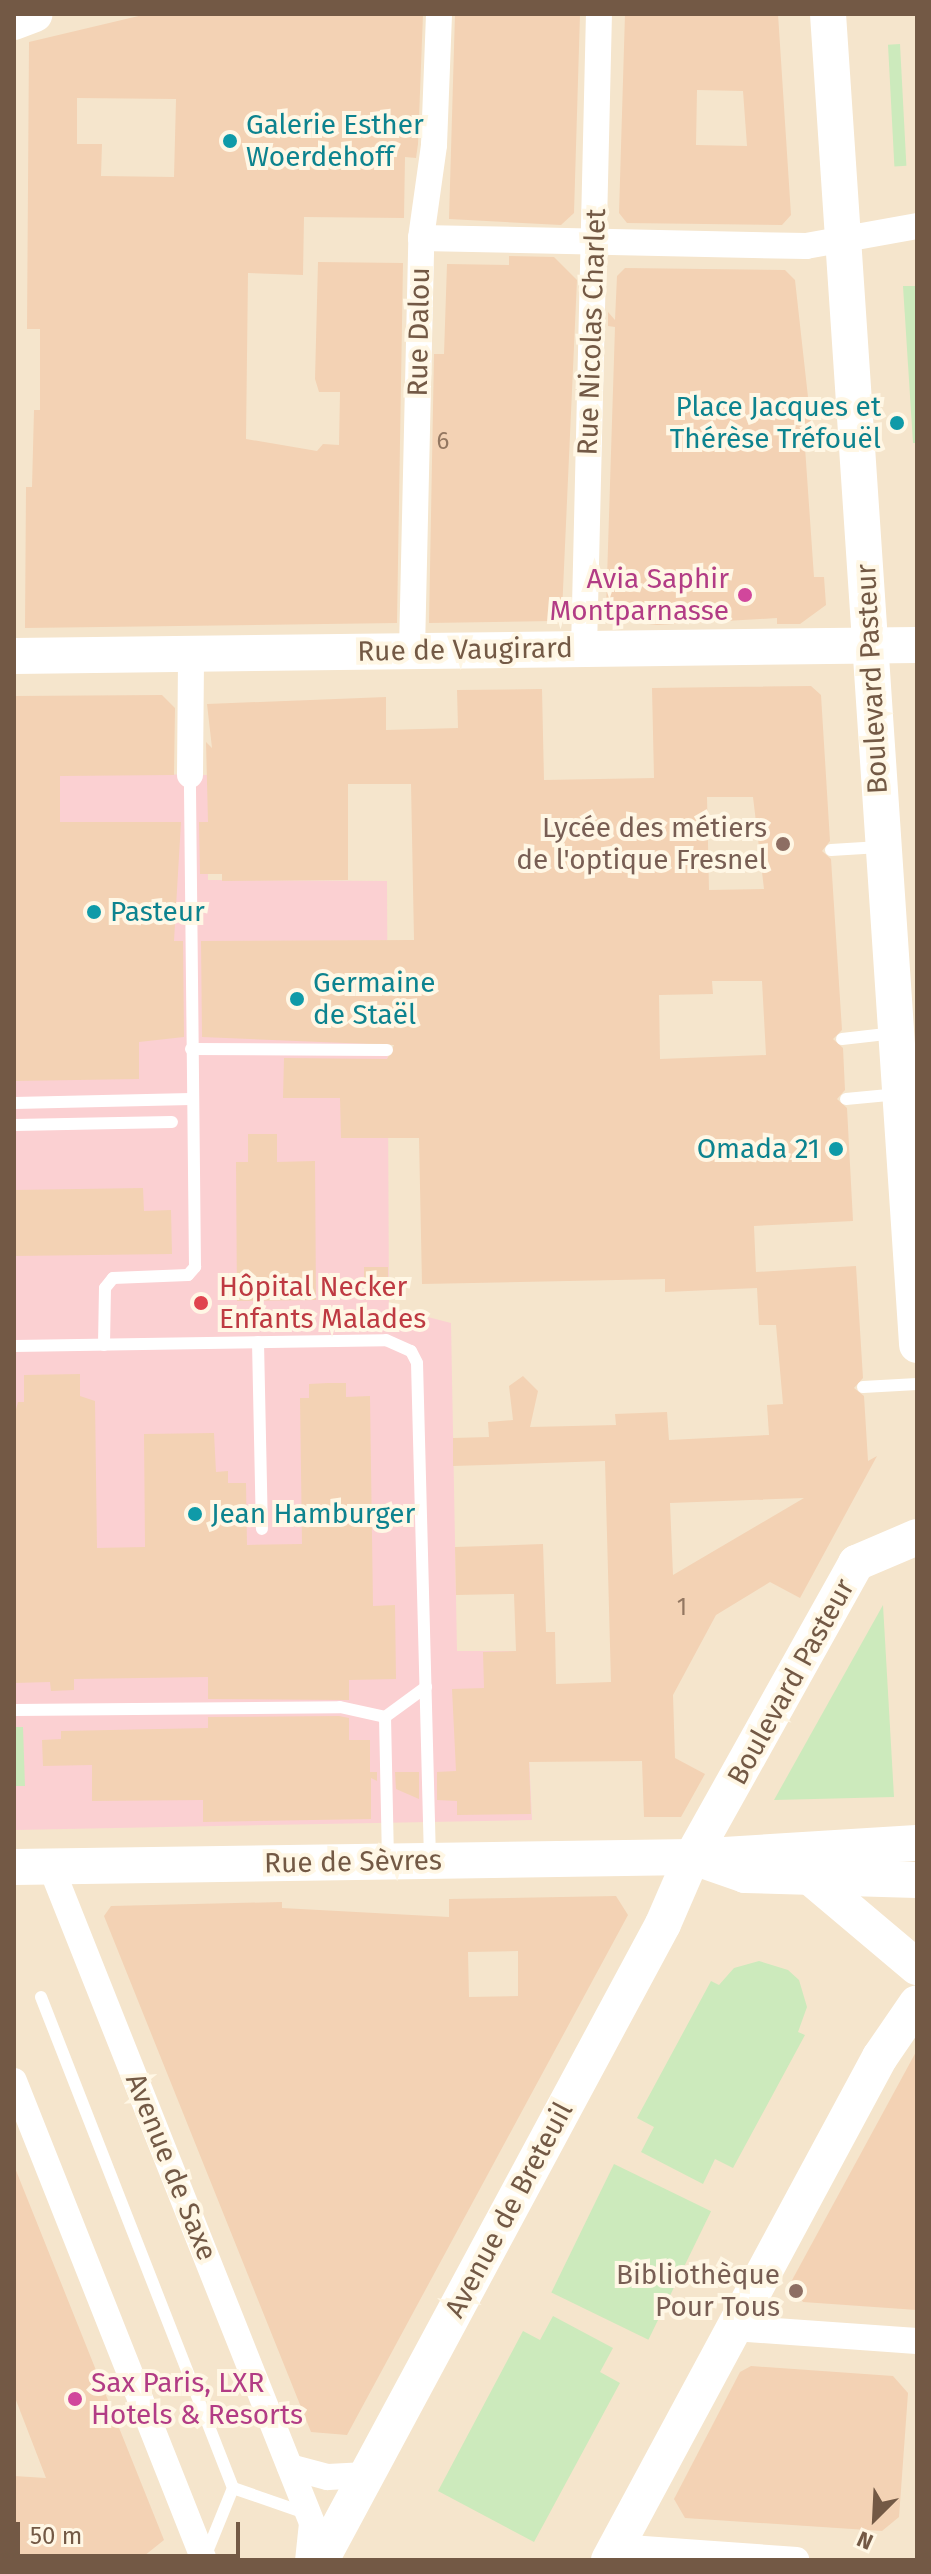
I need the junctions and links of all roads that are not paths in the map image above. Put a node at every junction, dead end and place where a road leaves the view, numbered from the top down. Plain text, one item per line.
1 (35, 14) edge
2 (439, 14) edge
3 (599, 14) edge
4 (828, 14) edge
5 (14, 22) edge
6 (917, 226) edge
7 (421, 238) junction
8 (845, 242) junction
9 (595, 243) junction
10 (917, 645) edge
11 (869, 646) junction
12 (584, 649) junction
13 (412, 650) junction
14 (191, 655) junction
15 (14, 656) edge
16 (190, 775) joint
17 (882, 847) junction
18 (831, 850) dead end
19 (895, 1033) junction
20 (842, 1039) dead end
21 (191, 1049) junction
22 (387, 1050) dead end
23 (899, 1094) junction
24 (191, 1099) junction
25 (846, 1099) dead end
26 (14, 1103) edge
27 (172, 1122) dead end
28 (14, 1125) edge
29 (258, 1342) junction
30 (104, 1345) junction
31 (917, 1345) edge
32 (14, 1346) edge
33 (917, 1384) edge
34 (863, 1387) dead end
35 (262, 1529) dead end
36 (917, 1537) edge
37 (426, 1687) junction
38 (14, 1710) edge
39 (385, 1717) junction
40 (917, 1843) edge
41 (692, 1857) junction
42 (388, 1861) junction
43 (430, 1861) junction
44 (14, 1867) edge
45 (51, 1867) junction
46 (810, 1877) junction
47 (917, 1880) edge
48 (917, 1967) edge
49 (41, 1997) dead end
50 (917, 2003) edge
51 (14, 2081) edge
52 (734, 2328) junction
53 (917, 2341) edge
54 (290, 2467) junction
55 (366, 2475) junction
56 (233, 2488) junction
57 (308, 2515) junction
58 (613, 2554) edge
59 (204, 2560) edge
60 (308, 2560) edge
61 (321, 2560) edge
62 (797, 2560) edge

1 - 5 main road
2 - 7 street, Rue Dalou
3 - 9 street, Rue Nicolas Charlet
4 - 8 main road, Boulevard Pasteur
6 - 8 street
7 - 9 street
7 - 13 street, Rue Dalou
8 - 9 street
8 - 11 main road, Boulevard Pasteur
9 - 12 street, Rue Nicolas Charlet
10 - 11 main road, Rue de Vaugirard
11 - 12 main road, Rue de Vaugirard
11 - 17 main road, Boulevard Pasteur
12 - 13 main road, Rue de Vaugirard
13 - 14 main road, Rue de Vaugirard
14 - 15 main road, Rue de Vaugirard
14 - 16 street
16 - 21 lane
17 - 18 lane
17 - 19 main road, Boulevard Pasteur
19 - 20 lane
19 - 23 main road, Boulevard Pasteur
21 - 22 lane
21 - 24 lane
23 - 25 lane
23 - 31 main road, Boulevard Pasteur
24 - 26 lane
24 - 30 lane
27 - 28 lane
29 - 30 lane
29 - 35 lane
29 - 37 lane
30 - 32 lane
33 - 34 lane
36 - 41 main road, Boulevard Pasteur
37 - 39 lane
37 - 43 lane
38 - 39 lane
39 - 42 lane
40 - 41 main road, Rue de Sèvres
41 - 43 main road, Rue de Sèvres
41 - 46 main road, Rue de Sèvres
41 - 55 main road, Avenue de Breteuil
42 - 43 main road, Rue de Sèvres
42 - 45 main road, Rue de Sèvres
44 - 45 main road, Rue de Sèvres
45 - 54 street, Avenue de Saxe
46 - 47 main road, Rue de Sèvres
46 - 48 main road
49 - 56 lane
50 - 52 main road
51 - 59 street
52 - 53 street
52 - 58 main road
54 - 55 street
54 - 57 street, Avenue de Saxe
55 - 61 main road, Avenue de Breteuil
56 - 57 lane
56 - 59 lane
57 - 60 street, Avenue de Saxe
58 - 62 street

